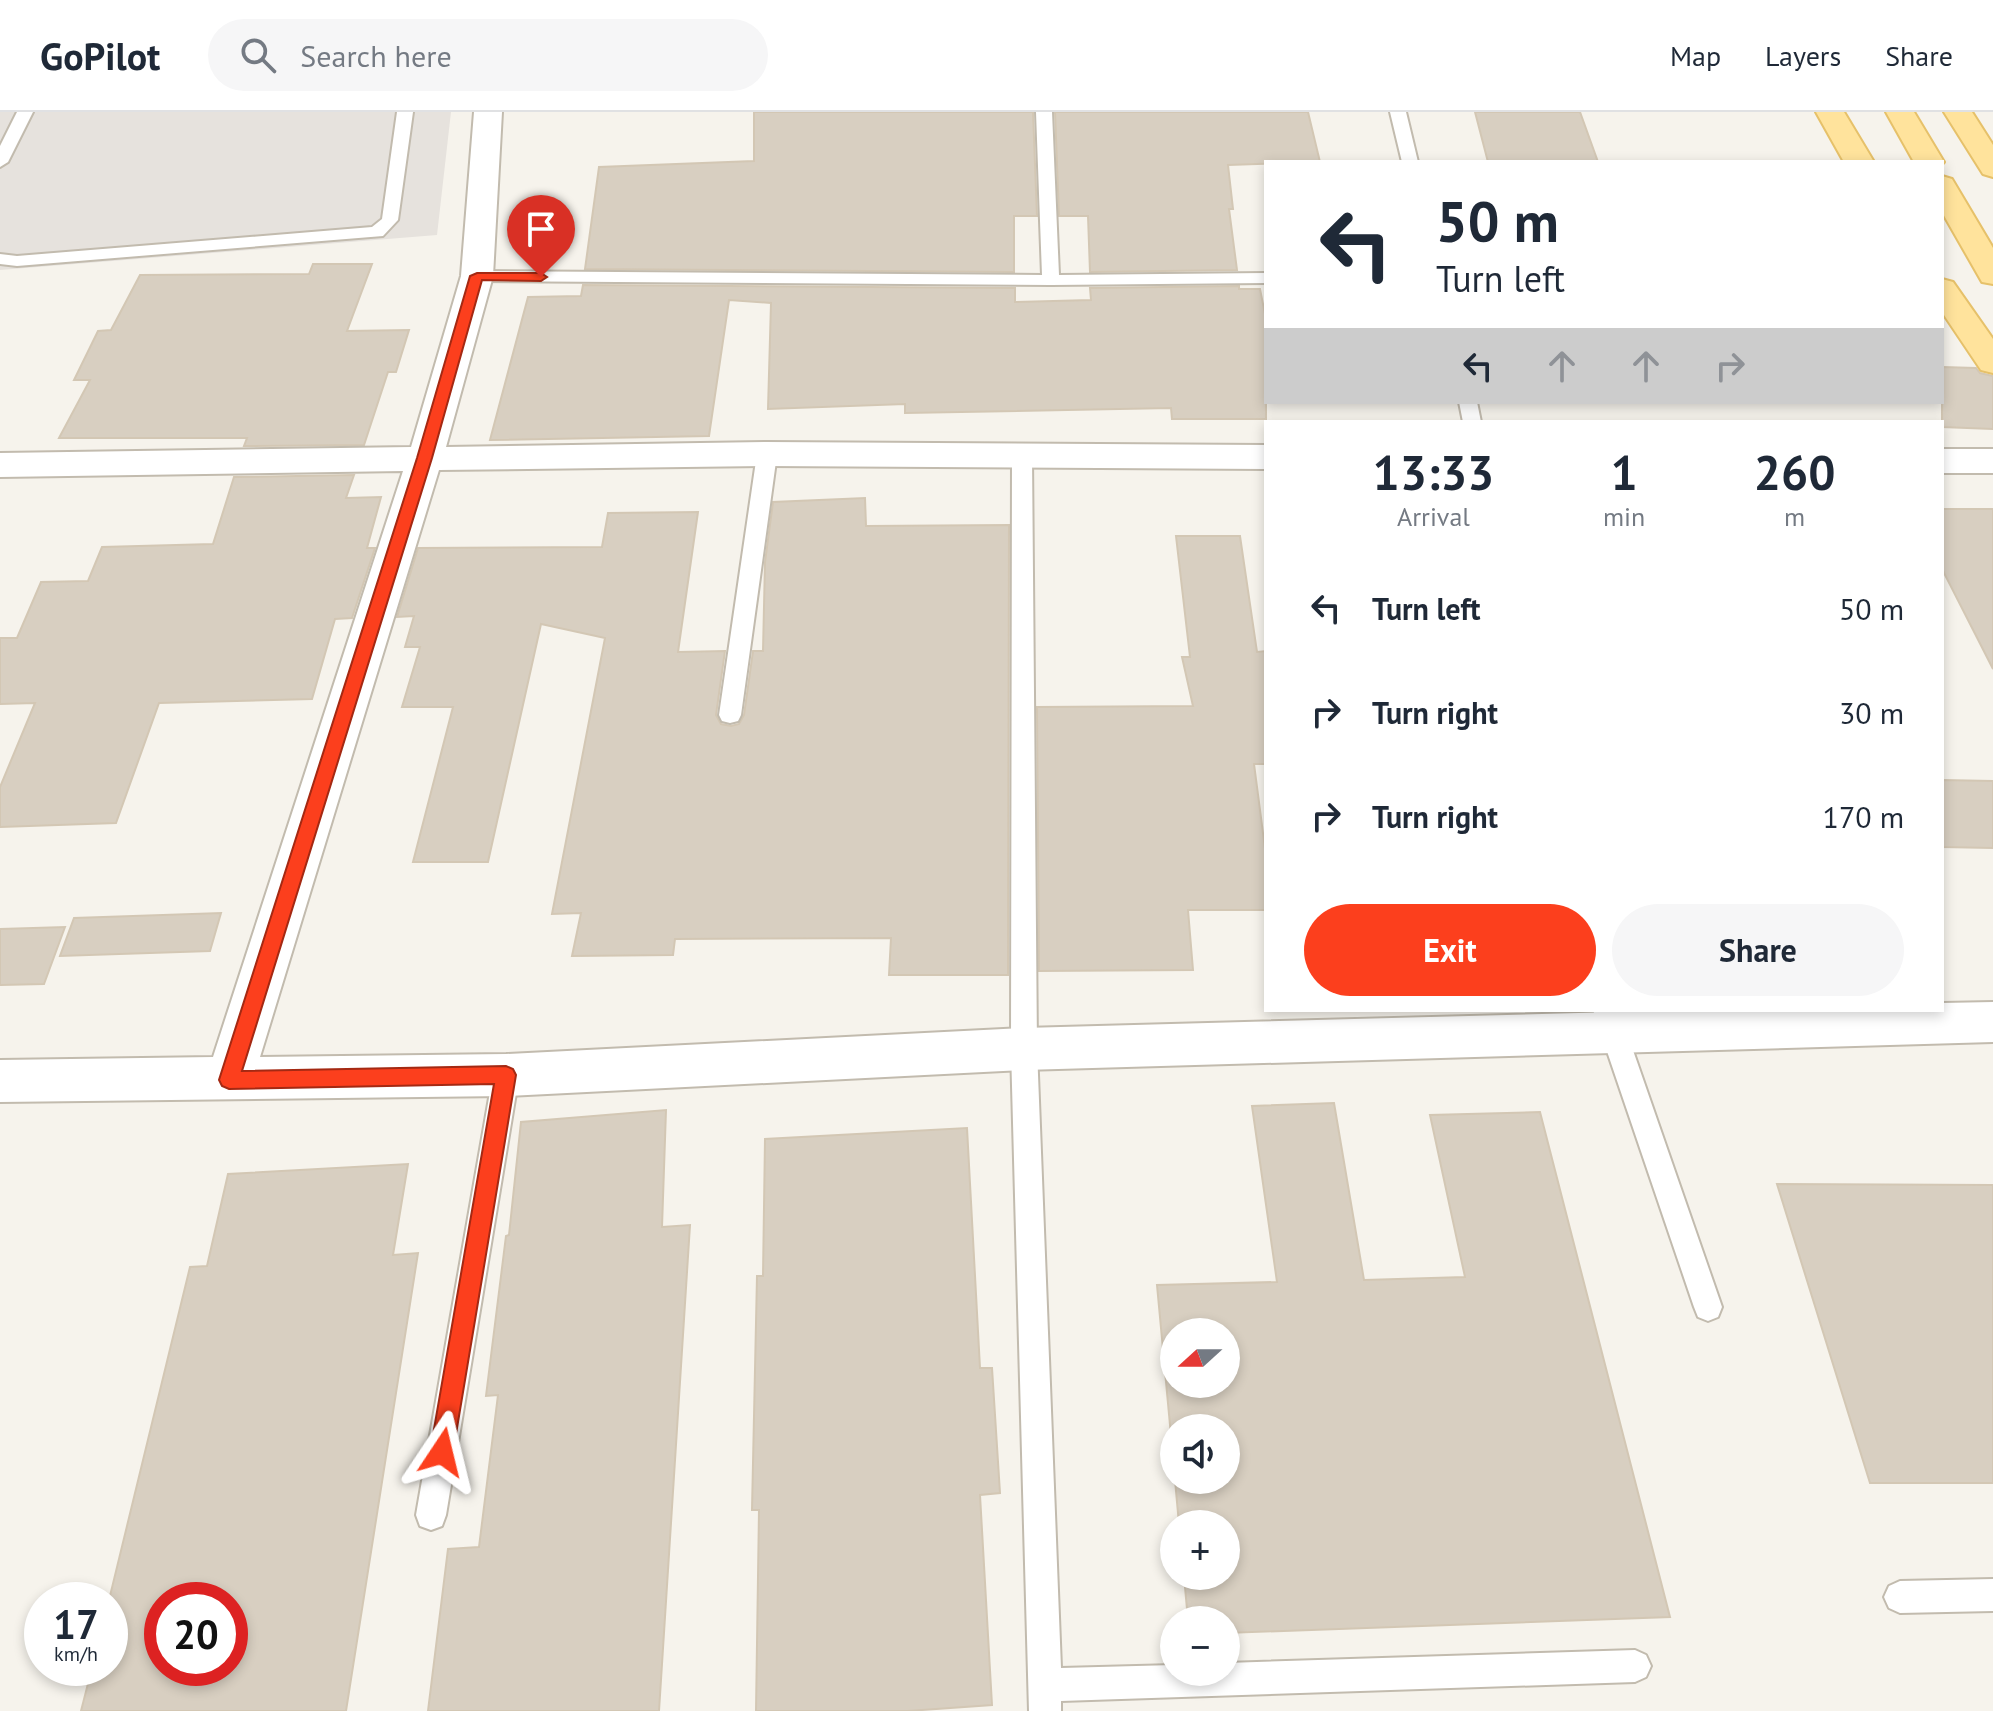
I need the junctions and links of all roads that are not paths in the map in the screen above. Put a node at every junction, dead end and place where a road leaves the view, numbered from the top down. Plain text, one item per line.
1 (25, 112) edge
2 (405, 112) edge
3 (488, 112) edge
4 (1044, 112) edge
5 (1398, 112) edge
6 (1900, 112) edge
7 (1958, 112) edge
8 (1831, 115) edge
9 (1410, 160) edge
10 (1858, 160) edge
11 (1928, 160) edge
12 (0, 162) edge
13 (1993, 168) edge
14 (1944, 189) edge
15 (0, 259) edge
16 (1993, 275) edge
17 (477, 276) junction
18 (1264, 278) edge
19 (1051, 280) junction
20 (1944, 292) edge
21 (1993, 363) edge
22 (767, 454) junction
23 (1022, 456) junction
24 (1264, 457) edge
25 (425, 458) junction
26 (1944, 461) edge
27 (1993, 461) edge
28 (0, 465) edge
29 (730, 715) dead end
30 (1608, 1020) edge
31 (1993, 1022) edge
32 (1024, 1049) junction
33 (506, 1075) junction
34 (229, 1080) junction
35 (0, 1081) edge
36 (1708, 1307) dead end
37 (431, 1515) dead end
38 (1993, 1595) edge
39 (1900, 1597) dead end
40 (1635, 1666) dead end
41 (1045, 1698) edge

1 - 12 lane
2 - 15 lane
3 - 17 street
4 - 19 lane
5 - 9 lane
6 - 11 main road
7 - 13 main road
8 - 10 main road
14 - 16 main road
17 - 19 lane
17 - 25 street
18 - 19 lane
20 - 21 main road
22 - 23 street
22 - 25 street
22 - 29 lane
23 - 24 street
23 - 32 lane
25 - 28 street
25 - 34 street
26 - 27 street
30 - 31 street
30 - 32 street
30 - 36 lane
32 - 33 street
32 - 41 lane
33 - 34 street
33 - 37 lane
34 - 35 street
38 - 39 lane
40 - 41 lane

